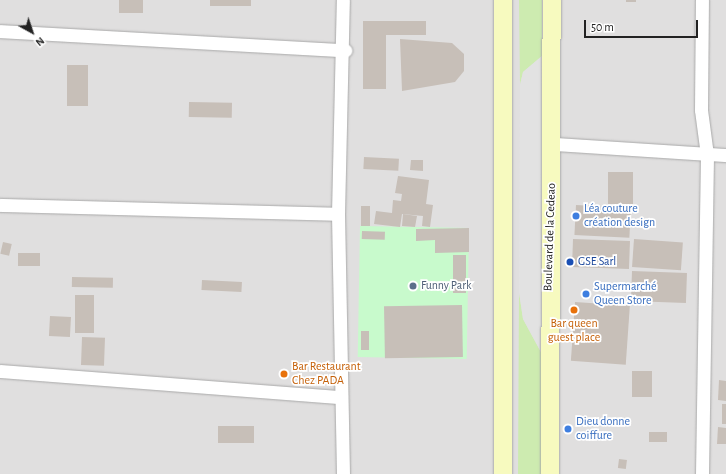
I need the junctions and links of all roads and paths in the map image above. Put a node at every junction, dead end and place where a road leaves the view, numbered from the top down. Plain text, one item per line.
1 (343, 0) edge
2 (503, 0) edge
3 (552, 0) edge
4 (702, 0) edge
5 (0, 31) edge
6 (345, 50) junction
7 (554, 144) junction
8 (707, 155) junction
9 (726, 155) edge
10 (0, 204) edge
11 (338, 214) junction
12 (0, 371) edge
13 (341, 397) junction
14 (343, 474) edge
15 (503, 474) edge
16 (550, 474) edge
17 (702, 474) edge

1 - 6 street
2 - 15 main road
3 - 7 main road, Boulevard de la Cedeao
4 - 8 street
5 - 6 street
6 - 11 street
7 - 8 street
7 - 16 main road, Boulevard de la Cedeao
8 - 9 street
8 - 17 street
10 - 11 street
11 - 13 street
12 - 13 street
13 - 14 street

